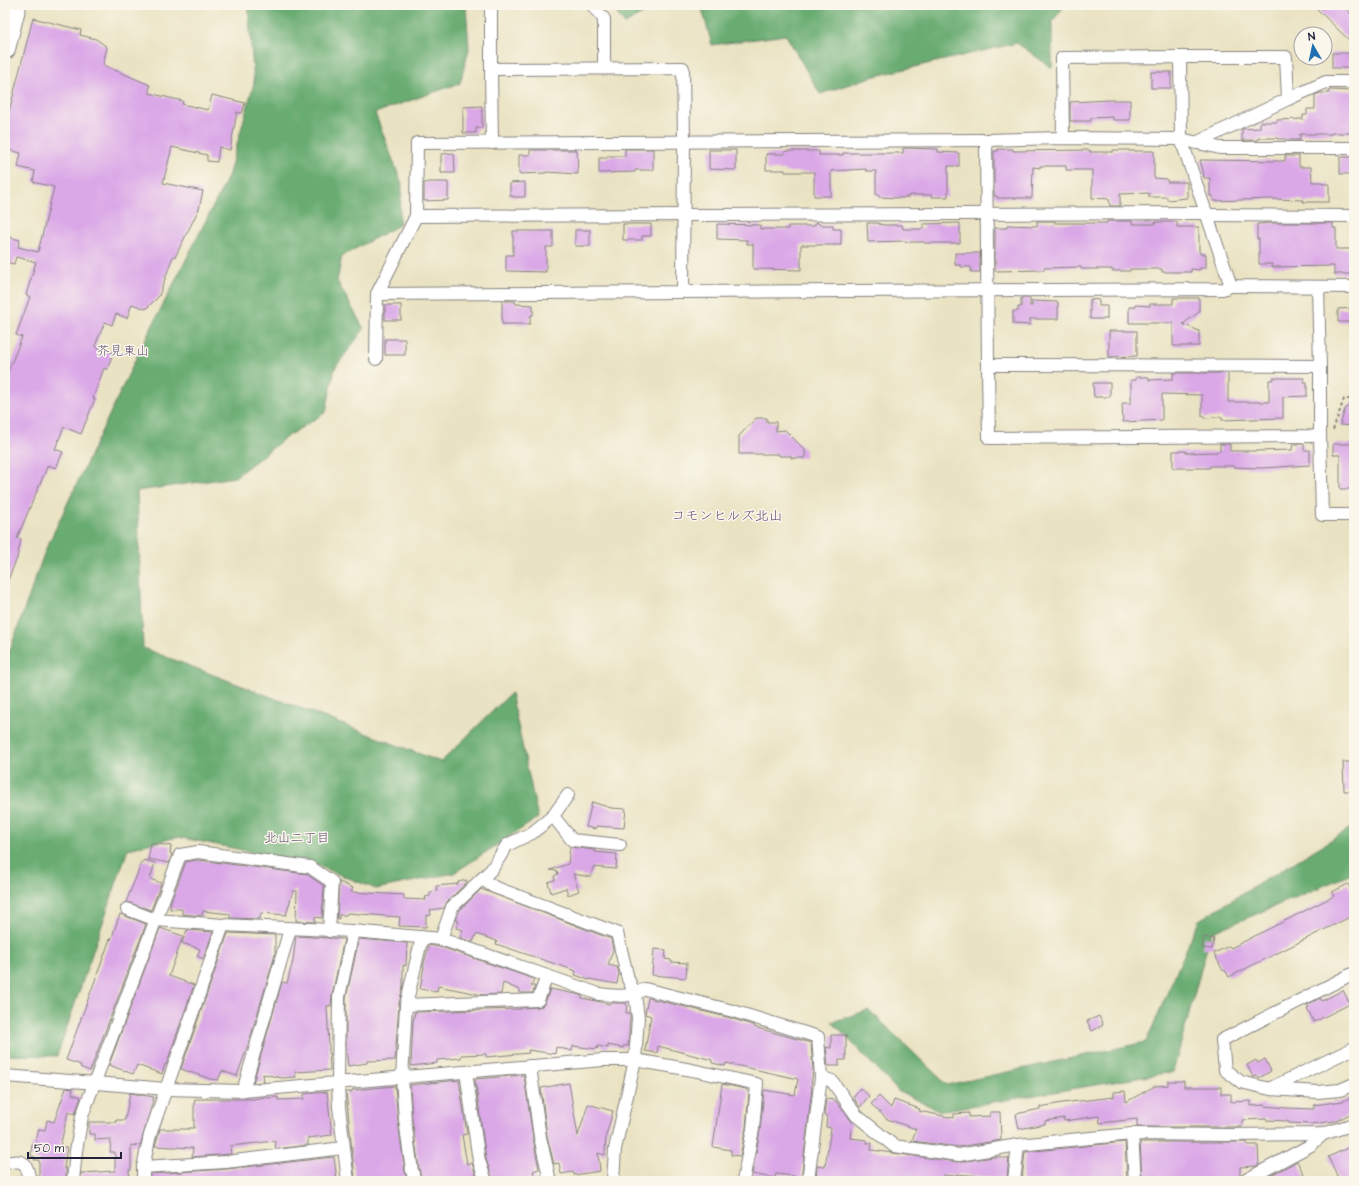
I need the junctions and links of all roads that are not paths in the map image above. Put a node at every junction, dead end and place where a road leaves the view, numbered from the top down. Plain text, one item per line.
1 (16, 5) edge
2 (491, 5) edge
3 (592, 5) edge
4 (5, 49) edge
5 (1180, 57) junction
6 (604, 68) junction
7 (491, 69) junction
8 (1354, 82) edge
9 (1288, 99) junction
10 (1063, 138) junction
11 (1181, 139) junction
12 (986, 140) junction
13 (684, 141) junction
14 (492, 143) junction
15 (1196, 143) junction
16 (1354, 148) edge
17 (987, 214) junction
18 (1206, 214) junction
19 (684, 215) junction
20 (416, 216) junction
21 (1354, 216) edge
22 (1232, 286) junction
23 (1318, 287) junction
24 (1354, 287) edge
25 (988, 291) junction
26 (683, 292) junction
27 (377, 294) junction
28 (376, 359) dead end
29 (988, 364) junction
30 (1320, 366) junction
31 (1320, 436) junction
32 (1354, 515) edge
33 (568, 795) dead end
34 (553, 816) junction
35 (620, 845) dead end
36 (482, 879) junction
37 (127, 909) dead end
38 (156, 920) junction
39 (223, 925) junction
40 (290, 929) junction
41 (330, 930) junction
42 (353, 931) junction
43 (422, 937) junction
44 (441, 939) junction
45 (1354, 973) edge
46 (547, 976) junction
47 (635, 994) junction
48 (406, 1005) junction
49 (1354, 1048) edge
50 (635, 1060) junction
51 (530, 1066) junction
52 (466, 1072) junction
53 (5, 1076) edge
54 (821, 1077) junction
55 (402, 1078) junction
56 (96, 1083) junction
57 (338, 1084) junction
58 (1354, 1084) edge
59 (166, 1089) junction
60 (1270, 1089) junction
61 (243, 1091) junction
62 (1354, 1124) edge
63 (1132, 1134) junction
64 (1323, 1134) junction
65 (1018, 1145) junction
66 (344, 1148) junction
67 (5, 1163) edge
68 (143, 1167) junction
69 (30, 1181) edge
70 (73, 1181) edge
71 (143, 1181) edge
72 (348, 1181) edge
73 (415, 1181) edge
74 (486, 1181) edge
75 (550, 1181) edge
76 (613, 1181) edge
77 (743, 1181) edge
78 (808, 1181) edge
79 (1014, 1181) edge
80 (1135, 1181) edge
81 (1244, 1181) edge

1 - 4 highway
2 - 7 street
3 - 6 street
5 - 9 street
5 - 10 street
5 - 11 street
6 - 7 street
6 - 13 street
7 - 14 street
8 - 9 street
9 - 15 street
10 - 11 street
10 - 12 street
11 - 15 street
11 - 18 street
12 - 13 street
12 - 17 street
13 - 14 street
13 - 19 street
14 - 20 street
15 - 16 street
17 - 18 street
17 - 19 street
17 - 25 street
18 - 21 street
18 - 22 street
19 - 20 street
19 - 26 street
20 - 27 street
22 - 23 street
22 - 25 street
23 - 24 street
23 - 30 street
25 - 26 street
25 - 29 street
26 - 27 street
27 - 28 street
29 - 30 street
29 - 31 street
30 - 31 street
31 - 32 street
33 - 34 street
34 - 35 street
34 - 36 street
36 - 44 street
36 - 47 street
37 - 38 street
38 - 39 street
38 - 41 street
38 - 56 street
39 - 40 street
39 - 59 street
40 - 41 street
40 - 61 street
41 - 42 street
42 - 43 street
42 - 57 street
43 - 44 street
43 - 48 street
44 - 46 street
45 - 60 street
46 - 47 street
46 - 48 street
47 - 50 street
47 - 54 street
48 - 55 street
49 - 60 street
50 - 51 street
50 - 76 street
50 - 77 street
51 - 52 street
51 - 75 street
52 - 55 street
52 - 74 street
53 - 56 street
54 - 65 street
54 - 78 street
55 - 57 street
55 - 73 street
56 - 59 street
56 - 70 street
57 - 61 street
57 - 66 street
58 - 60 street
59 - 61 street
59 - 68 street
62 - 64 street
63 - 64 street
63 - 65 street
63 - 80 street
64 - 81 street
65 - 79 street
66 - 68 street
66 - 72 street
67 - 69 street
68 - 71 street

